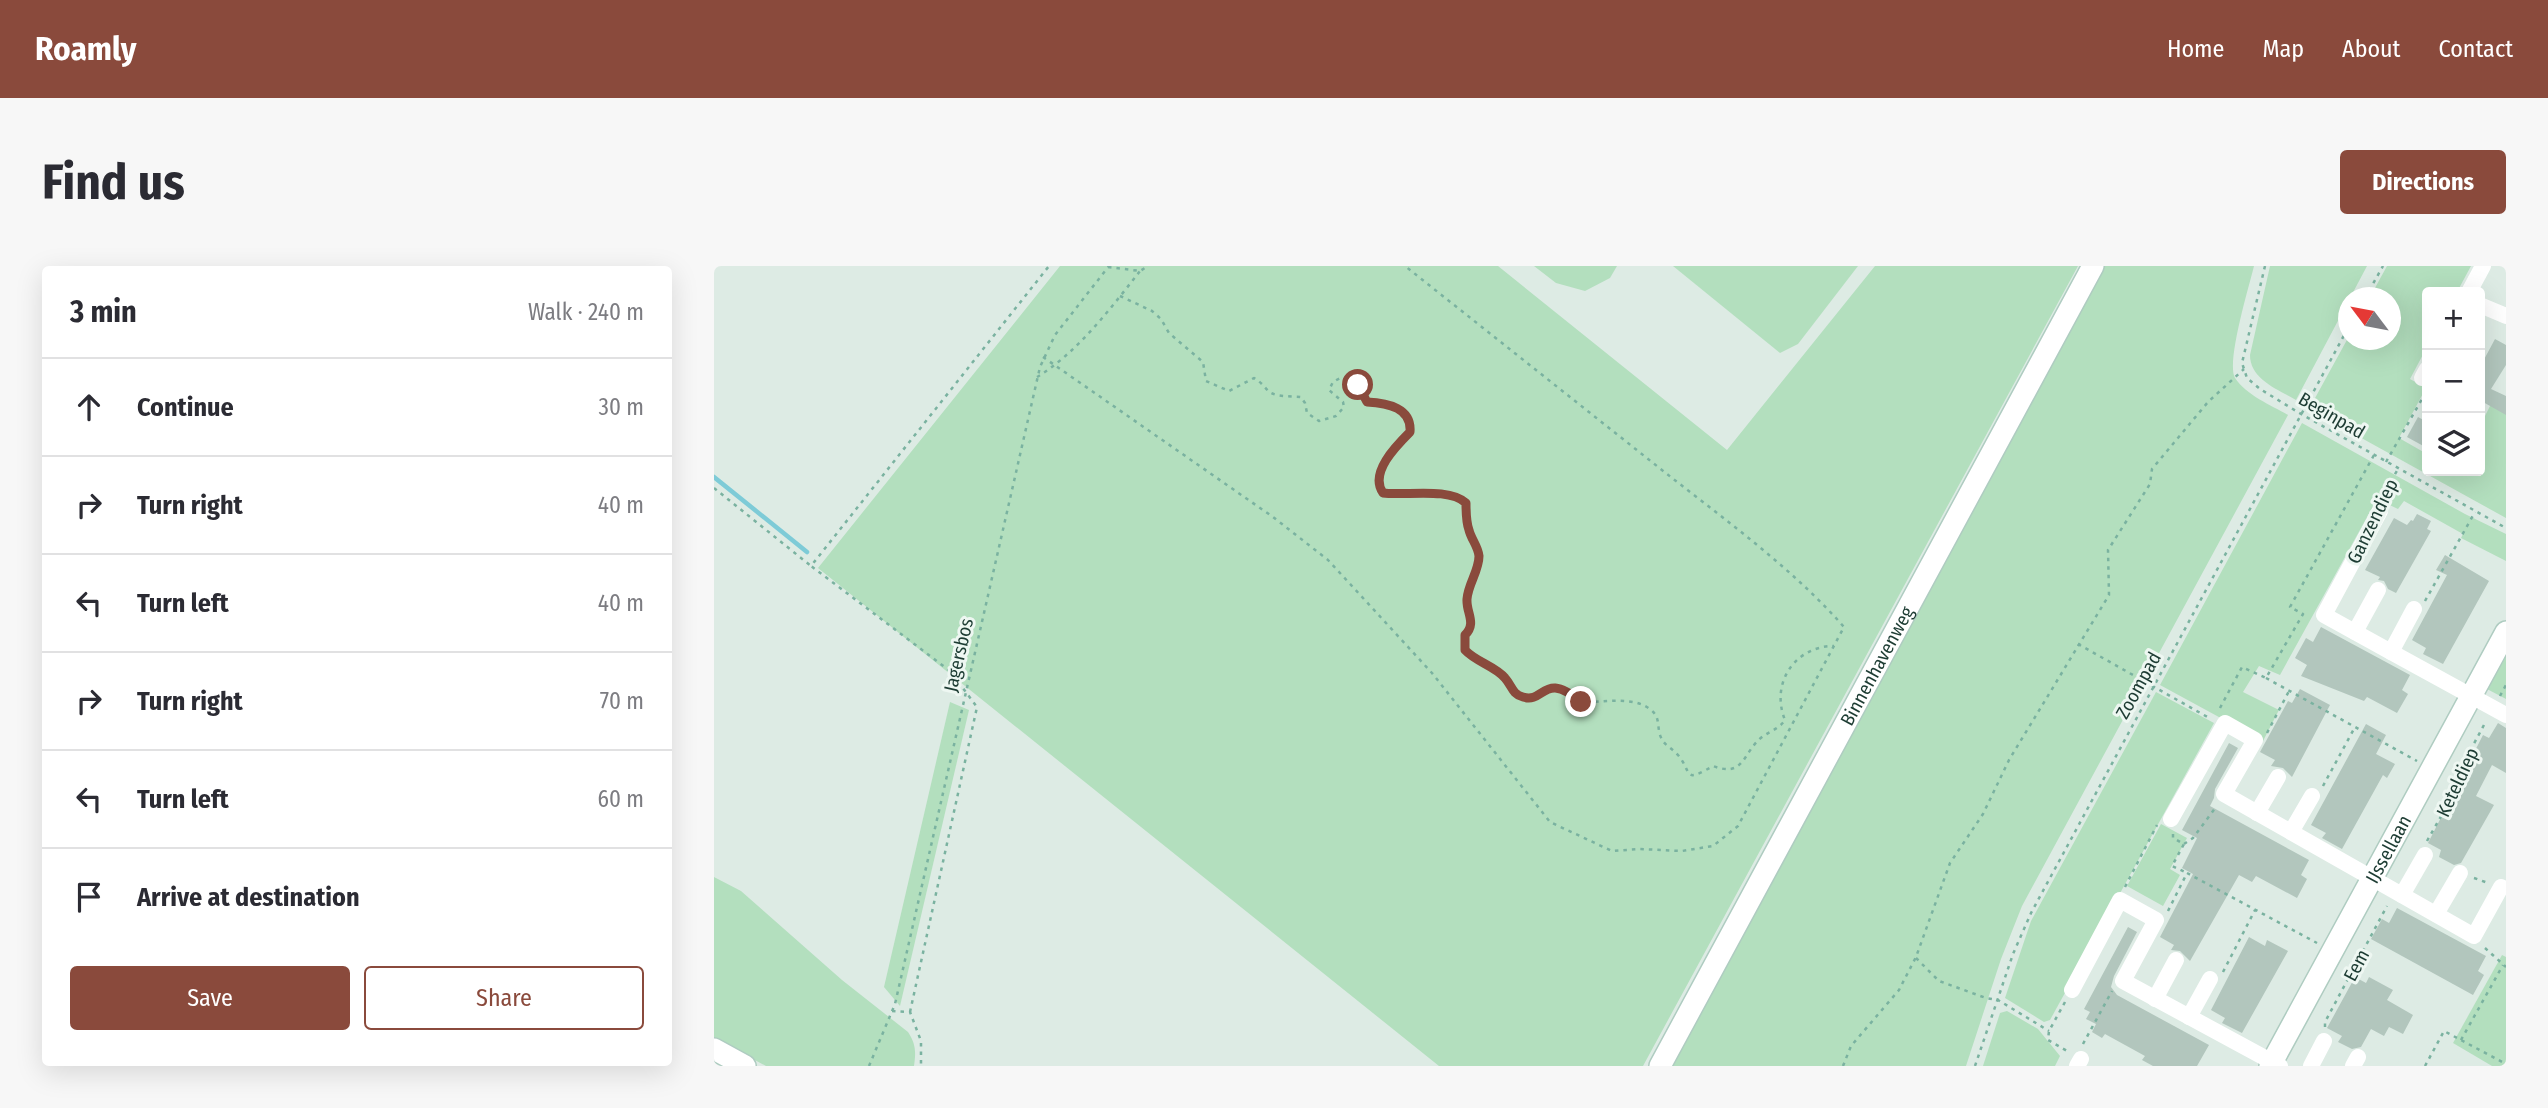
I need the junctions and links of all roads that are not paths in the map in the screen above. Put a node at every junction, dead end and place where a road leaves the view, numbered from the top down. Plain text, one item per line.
1 (2093, 266) edge
2 (2483, 266) edge
3 (2472, 287) edge
4 (2485, 307) edge
5 (2506, 316) edge
6 (2380, 511) road end
7 (2378, 590) dead end
8 (2414, 609) road end
9 (2355, 632) junction
10 (2506, 632) edge
11 (2391, 652) junction
12 (2471, 696) junction
13 (2500, 711) edge
14 (2278, 777) dead end
15 (2312, 796) road end
16 (2258, 813) junction
17 (2171, 819) road end
18 (2291, 832) junction
19 (2425, 855) road end
20 (2460, 873) road end
21 (2372, 878) junction
22 (2501, 887) road end
23 (2399, 893) junction
24 (2436, 914) junction
25 (2176, 960) dead end
26 (2210, 979) road end
27 (2072, 990) road end
28 (2155, 999) junction
29 (2189, 1017) junction
30 (2324, 1041) road end
31 (714, 1049) edge
32 (2274, 1065) edge
33 (745, 1066) edge
34 (1660, 1066) edge
35 (2311, 1066) edge

1 - 34 street, Binnenhavenweg
2 - 3 street
4 - 5 street
6 - 9 street, Ganzendiep
7 - 9 street, Ganzendiep
8 - 11 street
9 - 11 street, Ganzendiep
10 - 12 street, IJssellaan
11 - 12 street, Ganzendiep
12 - 13 street, Ganzendiep
12 - 21 street, IJssellaan
14 - 16 street
15 - 18 street
16 - 17 street
16 - 18 street
18 - 21 street
19 - 23 street
20 - 24 street
21 - 23 street
21 - 32 street, IJssellaan
22 - 24 street
23 - 24 street
25 - 28 street
26 - 29 street
27 - 28 street
28 - 29 street
29 - 32 street
30 - 35 street
31 - 33 street

